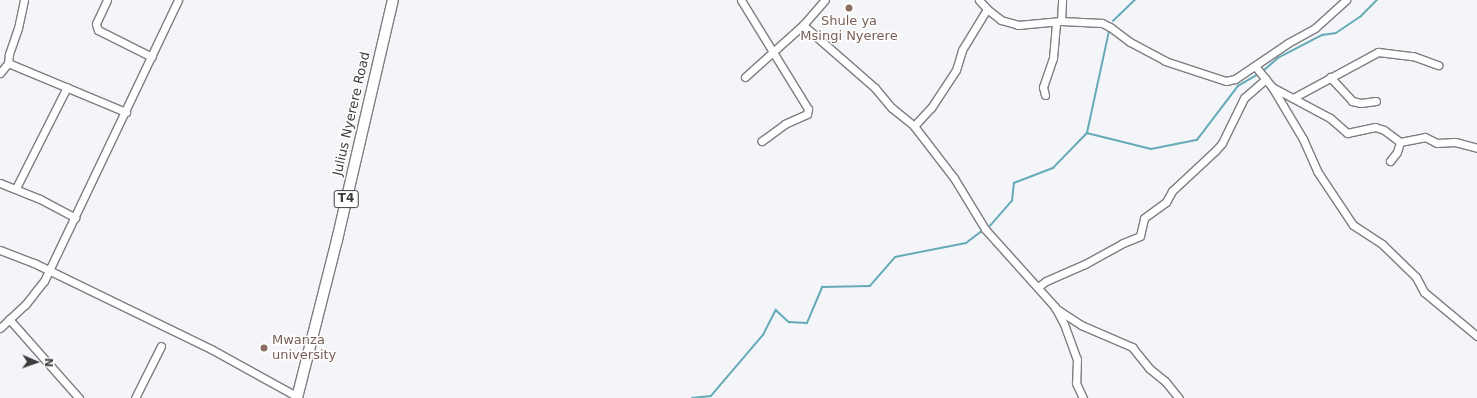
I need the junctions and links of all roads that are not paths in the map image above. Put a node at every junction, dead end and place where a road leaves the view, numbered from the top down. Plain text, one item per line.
1 (24, 0) edge
2 (106, 0) edge
3 (178, 0) edge
4 (393, 0) edge
5 (741, 0) edge
6 (825, 0) edge
7 (979, 0) edge
8 (1062, 0) edge
9 (1346, 0) edge
10 (987, 9) junction
11 (1058, 22) junction
12 (803, 25) junction
13 (773, 52) junction
14 (152, 57) junction
15 (0, 61) edge
16 (8, 63) junction
17 (1438, 65) dead end
18 (1255, 66) junction
19 (0, 73) edge
20 (1330, 76) junction
21 (745, 77) dead end
22 (1266, 79) junction
23 (67, 87) junction
24 (1272, 87) junction
25 (1045, 95) dead end
26 (1293, 98) junction
27 (1376, 101) dead end
28 (126, 112) junction
29 (914, 126) junction
30 (762, 141) dead end
31 (1400, 142) junction
32 (1477, 148) edge
33 (1390, 161) dead end
34 (0, 183) edge
35 (16, 188) junction
36 (75, 218) junction
37 (0, 250) edge
38 (49, 272) junction
39 (1038, 287) junction
40 (1055, 307) junction
41 (9, 319) junction
42 (0, 328) edge
43 (1477, 336) edge
44 (160, 346) dead end
45 (298, 397) edge
46 (79, 398) edge
47 (135, 398) edge
48 (1083, 398) edge
49 (1179, 398) edge

1 - 16 street
2 - 14 street
3 - 14 street
4 - 45 highway, Julius Nyerere Road / T4
5 - 13 street
6 - 12 street
7 - 10 street
8 - 11 street
9 - 18 street
10 - 11 street
10 - 29 street
11 - 18 street
11 - 25 street
12 - 13 street
12 - 29 street
13 - 21 street
13 - 30 street
14 - 28 street
15 - 16 street
16 - 19 street
16 - 23 street
17 - 20 street
18 - 22 street
20 - 26 street
20 - 27 street
22 - 24 street
22 - 39 street
23 - 28 street
23 - 35 street
24 - 26 street
24 - 43 street
26 - 31 street
28 - 36 street
29 - 39 street
31 - 32 street
31 - 33 street
34 - 35 street
35 - 36 street
36 - 38 street
37 - 38 street
38 - 41 street
38 - 45 street
39 - 40 street
40 - 48 street
40 - 49 street
41 - 42 street
41 - 46 street
44 - 47 street

